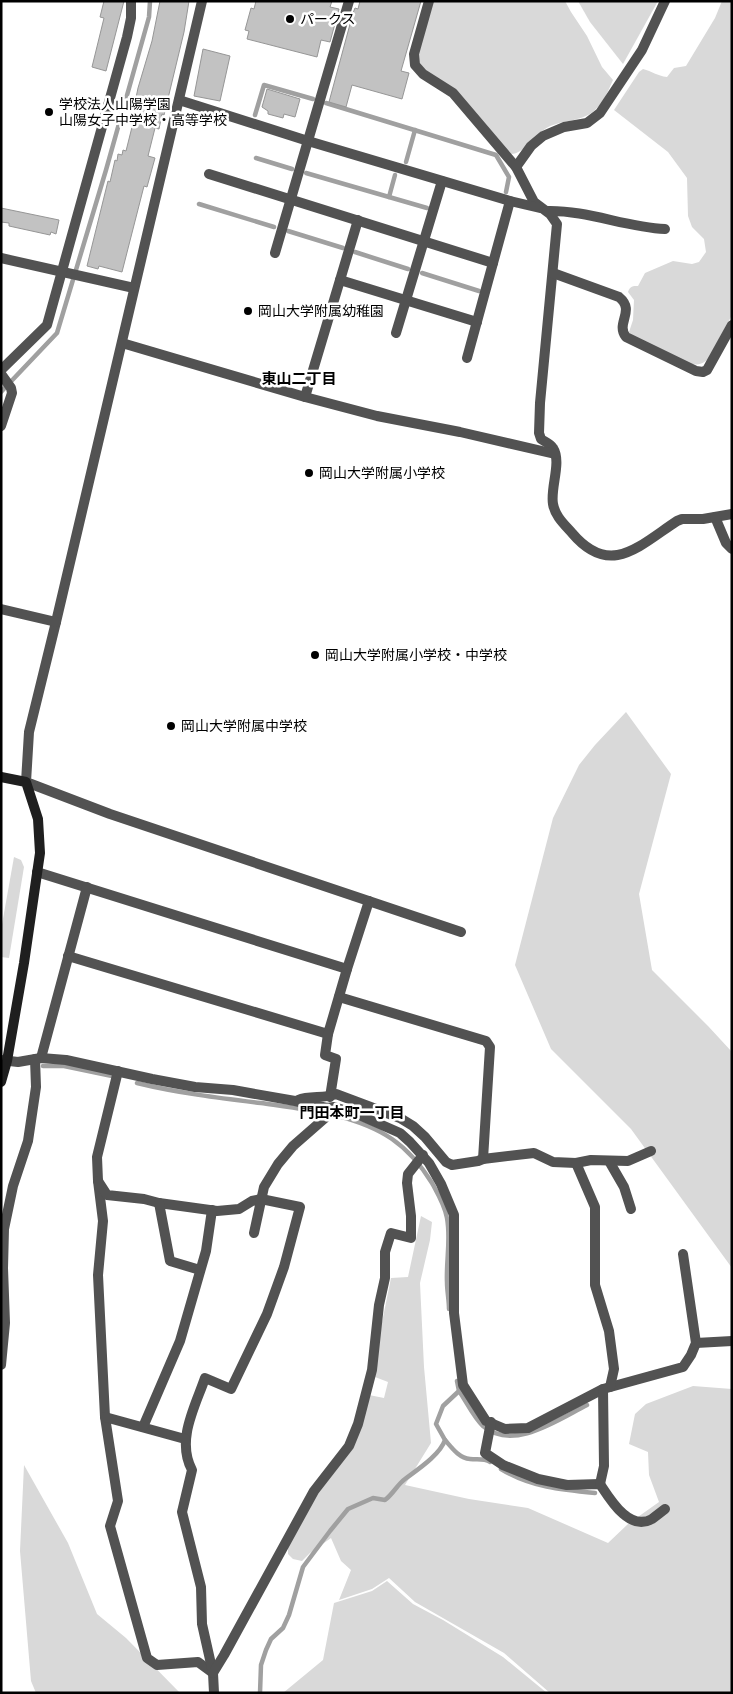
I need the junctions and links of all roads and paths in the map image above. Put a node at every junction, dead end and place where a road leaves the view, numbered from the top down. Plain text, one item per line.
1 (131, 1) edge
2 (202, 1) edge
3 (349, 1) edge
4 (429, 1) edge
5 (665, 1) edge
6 (179, 100) junction
7 (308, 141) junction
8 (516, 167) junction
9 (209, 174) dead end
10 (442, 180) junction
11 (290, 199) junction
12 (510, 201) junction
13 (545, 210) junction
14 (358, 220) junction
15 (665, 229) dead end
16 (424, 241) junction
17 (274, 253) dead end
18 (1, 258) edge
19 (493, 263) junction
20 (65, 271) junction
21 (553, 273) junction
22 (340, 280) junction
23 (134, 288) junction
24 (406, 300) junction
25 (477, 322) junction
26 (732, 325) edge
27 (396, 333) dead end
28 (122, 343) junction
29 (467, 358) dead end
30 (5, 378) edge
31 (304, 397) junction
32 (1, 426) edge
33 (555, 454) junction
34 (732, 514) edge
35 (715, 517) junction
36 (732, 549) edge
37 (1, 609) edge
38 (56, 622) junction
39 (1, 777) edge
40 (26, 782) junction
41 (37, 872) junction
42 (87, 888) junction
43 (369, 901) junction
44 (461, 932) dead end
45 (68, 956) junction
46 (347, 969) junction
47 (339, 997) junction
48 (328, 1034) junction
49 (38, 1059) junction
50 (4, 1060) edge
51 (118, 1071) junction
52 (1, 1082) edge
53 (330, 1097) junction
54 (295, 1101) junction
55 (326, 1112) junction
56 (651, 1151) dead end
57 (419, 1159) junction
58 (483, 1159) junction
59 (609, 1161) junction
60 (576, 1163) junction
61 (98, 1181) junction
62 (260, 1199) junction
63 (159, 1203) junction
64 (630, 1209) dead end
65 (212, 1210) junction
66 (254, 1233) dead end
67 (683, 1254) dead end
68 (200, 1270) junction
69 (732, 1341) edge
70 (696, 1343) junction
71 (1, 1365) edge
72 (607, 1388) junction
73 (105, 1417) junction
74 (490, 1427) junction
75 (143, 1428) junction
76 (185, 1440) junction
77 (600, 1484) junction
78 (665, 1509) dead end
79 (213, 1673) junction
80 (214, 1693) edge

1 - 20 street
2 - 6 street
3 - 7 street
4 - 8 street
5 - 8 street
6 - 7 street
6 - 23 street
7 - 10 street
7 - 11 street
8 - 13 street
9 - 11 street
10 - 12 street
10 - 16 street
11 - 14 street
11 - 17 street
12 - 13 street
12 - 19 street
13 - 15 street
13 - 21 street
14 - 16 street
14 - 22 street
16 - 19 street
16 - 24 street
18 - 20 street
19 - 25 street
20 - 23 street
20 - 30 street
21 - 26 street
21 - 33 street
22 - 24 street
22 - 31 street
23 - 28 street
24 - 25 street
24 - 27 street
25 - 29 street
28 - 31 street
28 - 38 street
30 - 32 street
31 - 33 street
33 - 35 street
34 - 35 street
35 - 36 street
37 - 38 street
38 - 40 street
39 - 40 street
40 - 41 street
40 - 43 street
41 - 42 street
41 - 50 street
42 - 45 street
42 - 46 street
43 - 44 street
43 - 46 street
45 - 48 street
45 - 49 street
46 - 47 street
47 - 48 street
47 - 58 street
48 - 53 street
49 - 50 street
49 - 51 street
49 - 71 street
50 - 52 street
51 - 54 street
51 - 61 street
53 - 54 street
53 - 58 street
54 - 55 street
55 - 57 street
55 - 62 street
56 - 59 street
57 - 74 street
57 - 79 street
58 - 60 street
59 - 60 street
59 - 64 street
60 - 72 street
61 - 63 street
61 - 73 street
62 - 65 street
62 - 66 street
62 - 76 street
63 - 65 street
63 - 68 street
65 - 68 street
67 - 70 street
68 - 75 street
69 - 70 street
70 - 72 street
72 - 74 street
72 - 77 street
73 - 75 street
73 - 79 street
74 - 77 street
75 - 76 street
76 - 79 street
77 - 78 street
79 - 80 street

